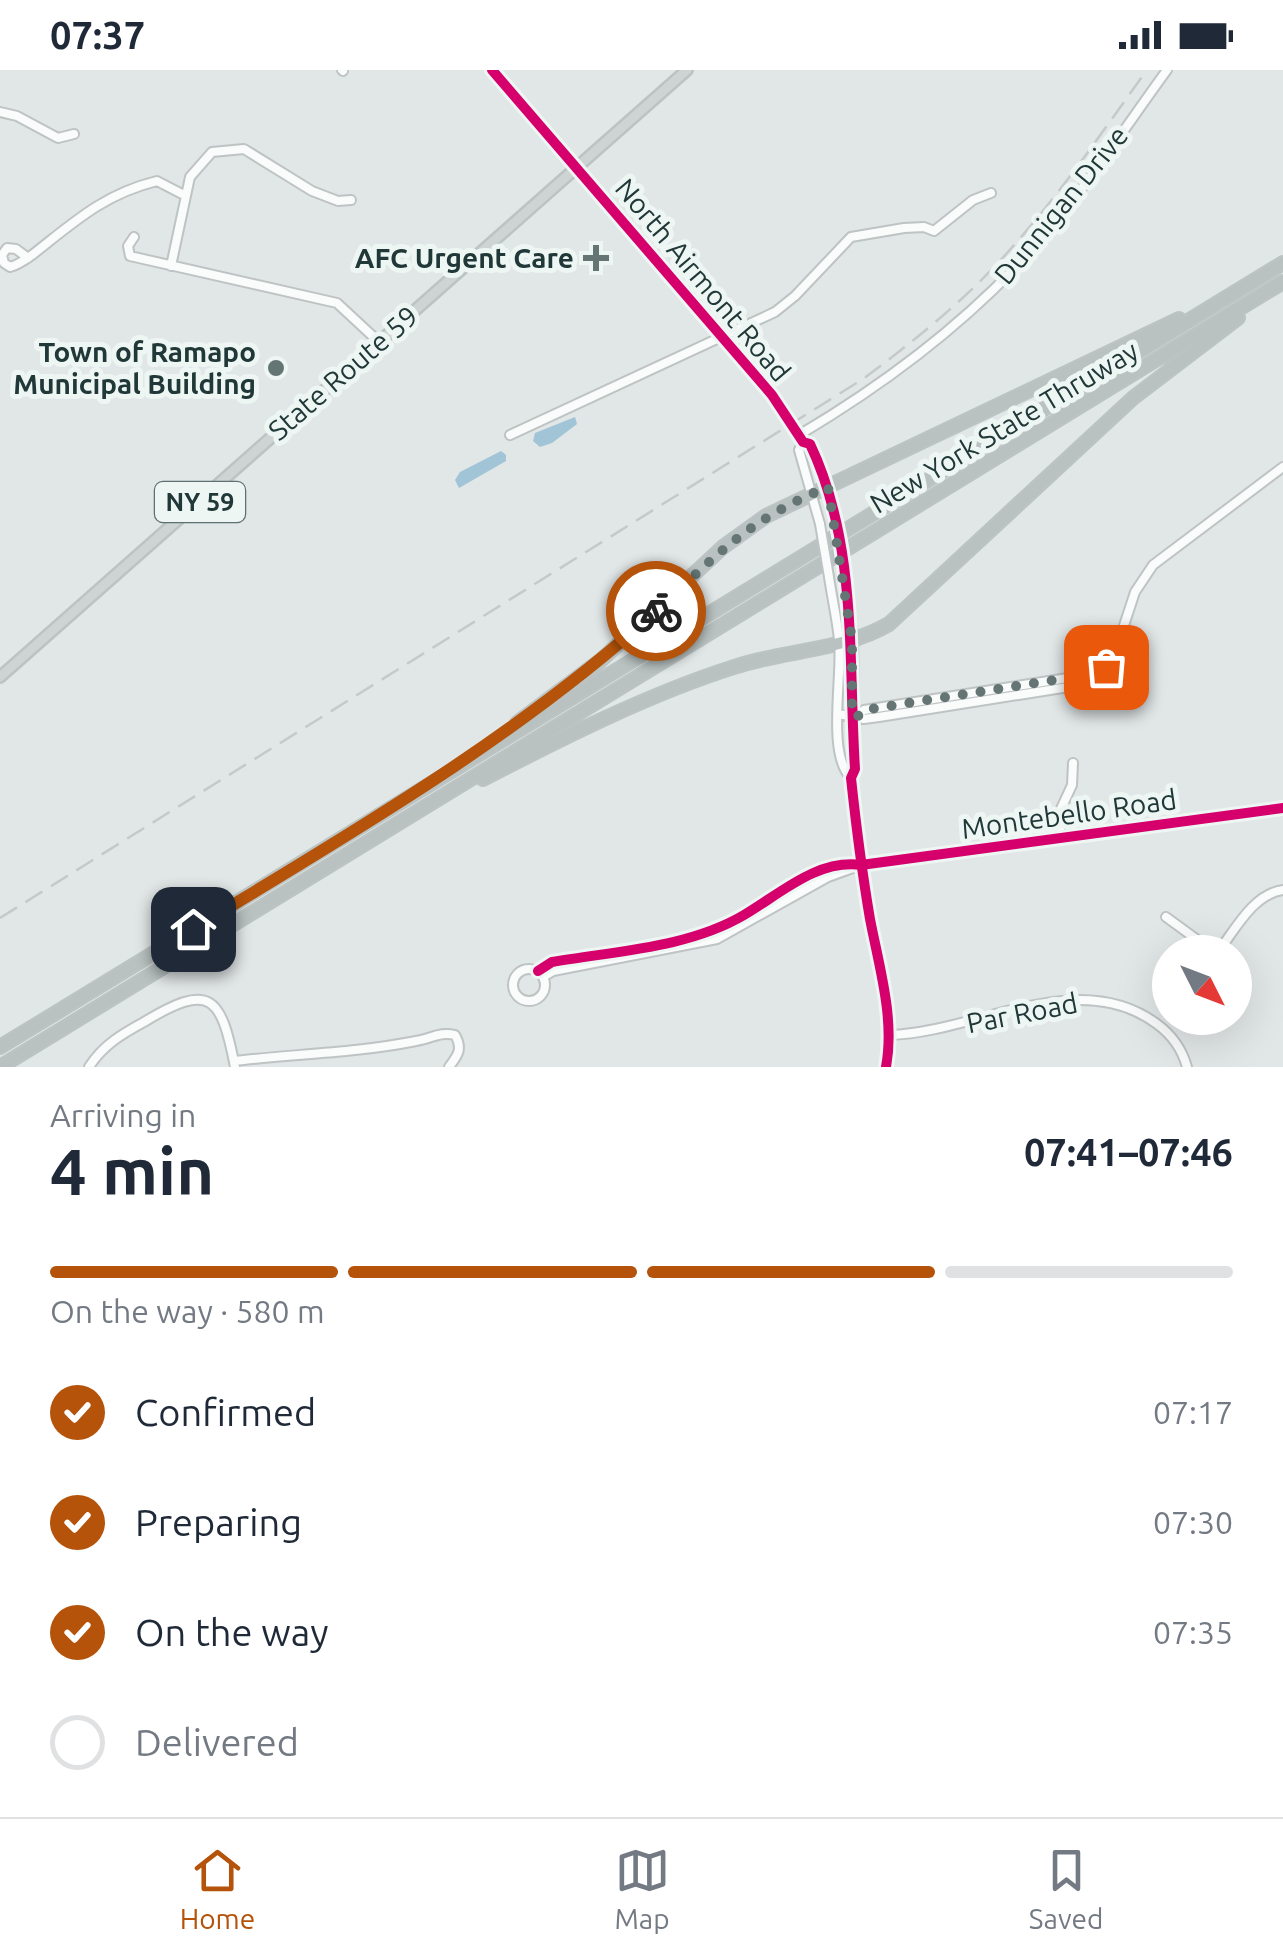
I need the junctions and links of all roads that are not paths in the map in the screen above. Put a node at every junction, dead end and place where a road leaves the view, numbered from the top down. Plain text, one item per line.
1 (492, 70) edge
2 (687, 70) edge
3 (1167, 70) edge
4 (0, 112) edge
5 (74, 134) dead end
6 (576, 166) junction
7 (991, 192) dead end
8 (184, 195) junction
9 (351, 200) dead end
10 (134, 237) dead end
11 (28, 258) dead end
12 (1283, 263) edge
13 (171, 266) junction
14 (1264, 275) junction
15 (1283, 285) edge
16 (722, 337) junction
17 (379, 342) junction
18 (510, 435) dead end
19 (801, 438) junction
20 (1283, 467) edge
21 (828, 487) junction
22 (812, 493) junction
23 (846, 641) junction
24 (0, 677) edge
25 (838, 714) junction
26 (855, 715) junction
27 (1073, 763) dead end
28 (850, 778) junction
29 (1283, 808) edge
30 (381, 814) junction
31 (390, 828) junction
32 (1062, 838) junction
33 (861, 865) junction
34 (1283, 890) edge
35 (1166, 917) dead end
36 (1192, 935) edge
37 (1230, 935) edge
38 (541, 974) junction
39 (1152, 1021) edge
40 (1169, 1035) edge
41 (888, 1036) junction
42 (0, 1047) edge
43 (282, 1055) junction
44 (234, 1064) edge
45 (0, 1066) edge
46 (90, 1067) edge
47 (282, 1067) edge
48 (449, 1067) edge
49 (886, 1067) edge
50 (1187, 1067) edge

1 - 6 street, North Airmont Road
2 - 6 main road, State Route 59 / NY 59
3 - 19 street, Dunnigan Drive
4 - 5 street
6 - 16 street, North Airmont Road
6 - 17 main road, State Route 59 / NY 59
7 - 16 street
8 - 9 street
8 - 11 street
8 - 13 street
10 - 13 street
12 - 14 highway, New York State Thruway
13 - 17 street
14 - 21 highway
14 - 30 highway, New York State Thruway
15 - 23 highway
15 - 31 highway, New York State Thruway
16 - 18 street
16 - 19 street, North Airmont Road
17 - 24 main road, State Route 59 / NY 59
19 - 21 street, North Airmont Road
19 - 22 street, North Airmont Road
20 - 26 street
21 - 22 highway
21 - 23 street, North Airmont Road, bridge
22 - 23 street, North Airmont Road, bridge
22 - 30 highway
23 - 25 street, North Airmont Road
23 - 26 street, North Airmont Road
23 - 31 highway
25 - 26 street
25 - 28 street, North Airmont Road
26 - 28 street, North Airmont Road
27 - 32 street
28 - 33 street, North Airmont Road
29 - 32 street, Montebello Road
30 - 42 highway, New York State Thruway
31 - 45 highway, New York State Thruway
32 - 33 street, Montebello Road
33 - 38 street, Montebello Road
33 - 41 street, North Airmont Road
34 - 37 street
35 - 36 street
38 - 38 street
39 - 41 street, Par Road
40 - 50 street, Par Road
41 - 49 street, North Airmont Road
43 - 44 street
43 - 47 street
43 - 48 street
44 - 46 street

